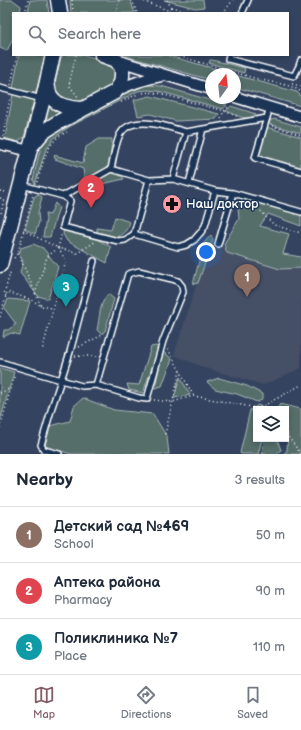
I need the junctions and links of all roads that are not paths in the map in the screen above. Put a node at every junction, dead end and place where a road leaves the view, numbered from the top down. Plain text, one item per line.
1 (58, 0) edge
2 (248, 0) edge
3 (60, 12) edge
4 (242, 12) edge
5 (105, 56) edge
6 (229, 56) edge
7 (53, 57) edge
8 (116, 60) junction
9 (301, 60) edge
10 (163, 75) junction
11 (47, 82) junction
12 (0, 88) edge
13 (205, 88) edge
14 (118, 97) junction
15 (43, 99) junction
16 (241, 99) edge
17 (82, 106) junction
18 (270, 107) junction
19 (301, 117) edge
20 (267, 118) junction
21 (203, 129) junction
22 (186, 132) junction
23 (1, 144) edge
24 (30, 149) junction
25 (111, 169) junction
26 (301, 171) edge
27 (173, 179) junction
28 (149, 180) junction
29 (189, 183) junction
30 (21, 185) junction
31 (215, 191) junction
32 (233, 193) junction
33 (63, 196) junction
34 (301, 212) edge
35 (134, 234) junction
36 (218, 244) dead end
37 (94, 261) dead end
38 (8, 266) edge
39 (0, 362) edge
40 (61, 380) junction
41 (96, 385) junction
42 (59, 454) edge

1 - 3 street
2 - 4 lane
5 - 8 street
6 - 9 lane
7 - 11 street
8 - 10 street
8 - 14 street
10 - 13 street
10 - 14 street
11 - 15 street
11 - 17 street
12 - 15 lane
14 - 17 street
15 - 24 street
16 - 18 street
17 - 24 street
18 - 19 street
18 - 20 lane
20 - 21 lane
20 - 26 lane
21 - 22 lane
21 - 29 lane
22 - 25 lane
22 - 27 lane
23 - 24 street
24 - 30 street
25 - 28 lane
25 - 33 lane
27 - 28 lane
27 - 29 lane
28 - 35 lane
29 - 31 lane
30 - 33 lane
30 - 38 street
31 - 32 lane
31 - 35 lane
32 - 34 lane
32 - 36 lane
33 - 35 lane
37 - 40 lane
39 - 40 lane
40 - 41 lane
40 - 42 lane
41 - 41 lane

